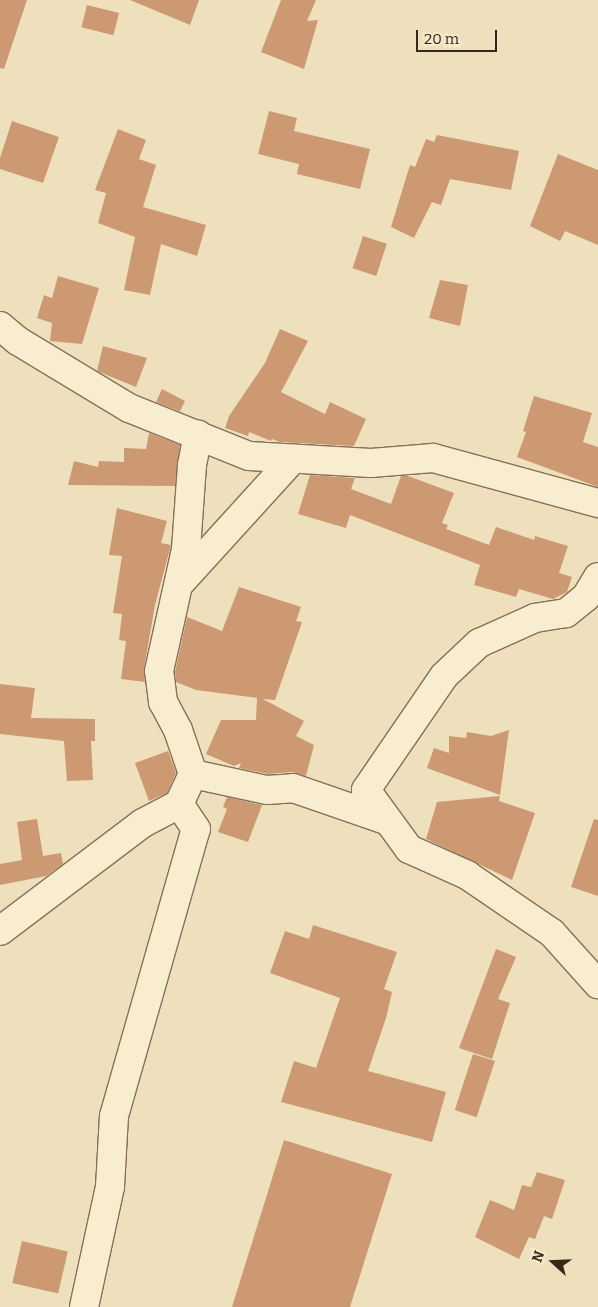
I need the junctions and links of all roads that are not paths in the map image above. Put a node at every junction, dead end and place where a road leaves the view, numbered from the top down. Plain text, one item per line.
1 (0, 326) edge
2 (198, 435) junction
3 (292, 459) junction
4 (598, 503) edge
5 (598, 577) edge
6 (179, 584) junction
7 (193, 774) junction
8 (293, 788) junction
9 (366, 790) junction
10 (179, 804) junction
11 (386, 820) junction
12 (0, 931) edge
13 (598, 984) edge
14 (84, 1307) edge

1 - 2 street
2 - 3 street
2 - 6 street
3 - 4 street
3 - 6 street
5 - 9 street
6 - 7 street
7 - 8 street
7 - 10 street
8 - 9 street
8 - 11 street
9 - 11 street
10 - 12 street
10 - 14 street
11 - 13 street

